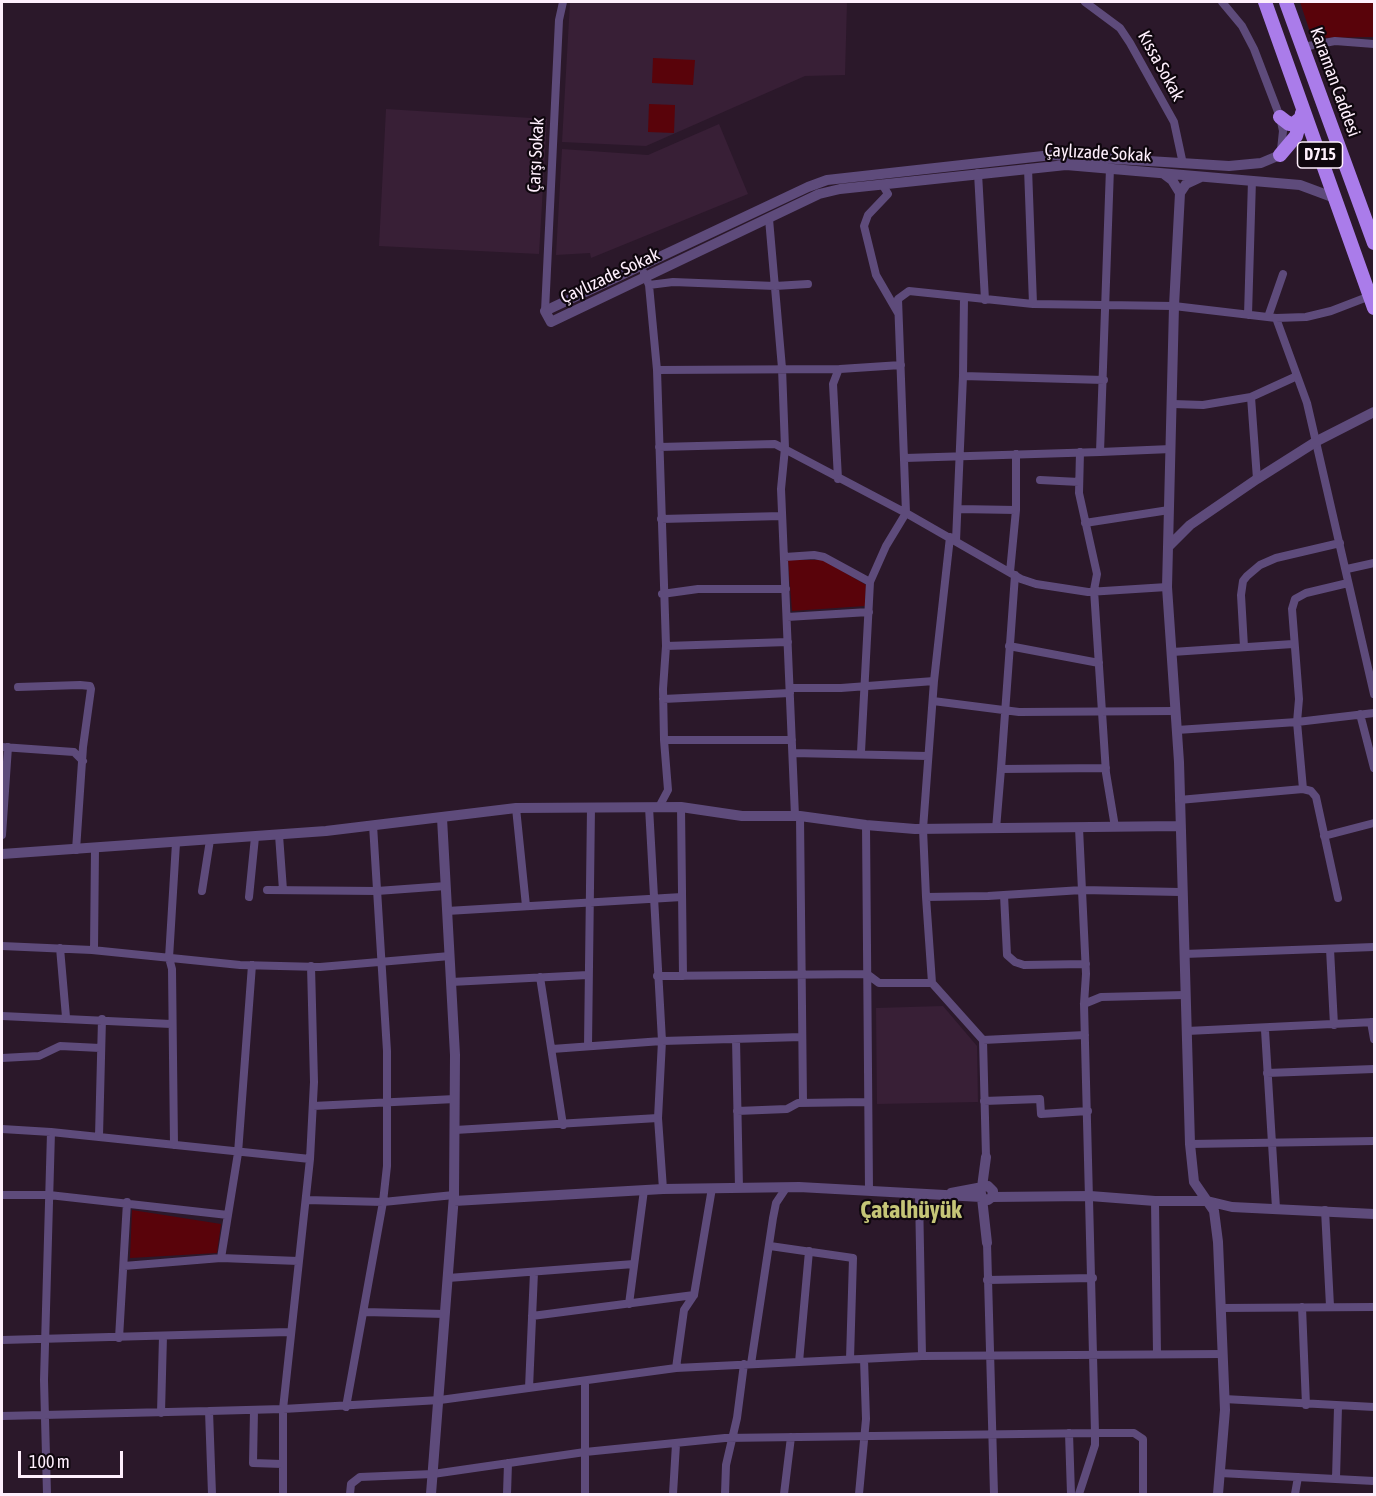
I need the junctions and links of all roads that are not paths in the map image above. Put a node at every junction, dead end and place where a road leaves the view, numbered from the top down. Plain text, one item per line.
1 (562, 2) edge
2 (1085, 2) edge
3 (1222, 2) edge
4 (1265, 2) edge
5 (1286, 2) edge
6 (1374, 44) edge
7 (1303, 47) junction
8 (1302, 113) junction
9 (1280, 117) junction
10 (1280, 155) junction
11 (1183, 164) junction
12 (1028, 168) junction
13 (1110, 168) junction
14 (1161, 172) junction
15 (978, 173) junction
16 (1204, 176) junction
17 (1252, 180) junction
18 (882, 184) junction
19 (1180, 193) junction
20 (1335, 198) junction
21 (769, 219) junction
22 (1374, 243) edge
23 (641, 266) junction
24 (1283, 274) dead end
25 (648, 281) junction
26 (808, 284) dead end
27 (775, 286) junction
28 (964, 298) junction
29 (985, 300) junction
30 (1372, 302) edge
31 (1033, 304) junction
32 (1106, 305) junction
33 (1174, 306) junction
34 (545, 310) junction
35 (898, 314) junction
36 (1248, 315) junction
37 (1272, 317) junction
38 (901, 365) junction
39 (782, 368) junction
40 (840, 369) junction
41 (657, 370) junction
42 (963, 376) junction
43 (1297, 376) junction
44 (1104, 380) junction
45 (1251, 397) junction
46 (1173, 404) junction
47 (1374, 412) edge
48 (1317, 441) junction
49 (659, 447) junction
50 (785, 448) junction
51 (1171, 448) junction
52 (1080, 452) junction
53 (1100, 452) junction
54 (1016, 454) junction
55 (961, 455) junction
56 (904, 458) junction
57 (838, 479) junction
58 (1257, 479) junction
59 (1040, 480) dead end
60 (1079, 482) junction
61 (958, 509) junction
62 (1016, 510) junction
63 (1169, 510) junction
64 (906, 513) junction
65 (782, 516) junction
66 (661, 519) junction
67 (1085, 523) junction
68 (953, 539) junction
69 (1340, 543) junction
70 (1168, 547) junction
71 (785, 557) junction
72 (1374, 563) edge
73 (1347, 569) junction
74 (1013, 573) junction
75 (870, 582) junction
76 (1348, 583) junction
77 (1167, 587) junction
78 (786, 589) junction
79 (1094, 590) junction
80 (662, 594) junction
81 (868, 612) junction
82 (787, 617) junction
83 (788, 642) junction
84 (1293, 644) junction
85 (666, 646) junction
86 (1009, 646) junction
87 (1244, 647) junction
88 (1172, 652) junction
89 (1099, 663) junction
90 (934, 681) junction
91 (864, 686) junction
92 (18, 687) dead end
93 (790, 691) junction
94 (1374, 694) edge
95 (663, 699) junction
96 (933, 701) junction
97 (1004, 710) junction
98 (1175, 711) junction
99 (1103, 712) junction
100 (1374, 713) edge
101 (1360, 714) junction
102 (1297, 722) junction
103 (1177, 730) junction
104 (664, 740) junction
105 (792, 741) junction
106 (5, 747) edge
107 (861, 752) junction
108 (793, 753) junction
109 (928, 756) junction
110 (83, 761) junction
111 (1106, 768) junction
112 (1374, 768) edge
113 (1001, 769) junction
114 (1303, 789) junction
115 (1179, 801) junction
116 (591, 807) junction
117 (654, 807) junction
118 (681, 807) junction
119 (516, 808) junction
120 (797, 816) junction
121 (442, 818) junction
122 (1374, 823) edge
123 (373, 825) junction
124 (866, 825) junction
125 (1180, 826) junction
126 (1115, 827) junction
127 (1079, 828) junction
128 (923, 829) junction
129 (996, 829) junction
130 (2, 835) edge
131 (279, 835) junction
132 (1324, 836) junction
133 (255, 837) junction
134 (210, 840) junction
135 (176, 843) junction
136 (95, 848) junction
137 (76, 850) junction
138 (2, 854) edge
139 (446, 886) junction
140 (267, 890) dead end
141 (283, 890) junction
142 (1082, 890) junction
143 (202, 891) dead end
144 (377, 891) junction
145 (1180, 892) junction
146 (1004, 895) junction
147 (249, 897) dead end
148 (682, 897) junction
149 (926, 897) junction
150 (652, 898) junction
151 (1338, 898) dead end
152 (588, 902) junction
153 (526, 906) junction
154 (447, 911) junction
155 (2, 946) edge
156 (1374, 947) edge
157 (60, 948) junction
158 (1330, 949) junction
159 (94, 950) junction
160 (1184, 954) junction
161 (450, 956) junction
162 (169, 958) junction
163 (382, 963) junction
164 (1086, 964) junction
165 (252, 965) junction
166 (311, 966) junction
167 (802, 974) junction
168 (867, 974) junction
169 (588, 975) junction
170 (657, 976) junction
171 (683, 976) junction
172 (540, 977) junction
173 (451, 982) junction
174 (932, 983) junction
175 (1185, 995) junction
176 (1084, 1004) junction
177 (2, 1016) edge
178 (66, 1017) junction
179 (102, 1019) junction
180 (1373, 1022) edge
181 (171, 1024) junction
182 (1334, 1025) junction
183 (1265, 1030) junction
184 (1187, 1032) junction
185 (1085, 1035) junction
186 (802, 1037) junction
187 (736, 1039) junction
188 (1374, 1039) edge
189 (983, 1040) junction
190 (662, 1041) junction
191 (588, 1046) junction
192 (100, 1048) junction
193 (552, 1049) junction
194 (2, 1058) edge
195 (1374, 1069) edge
196 (1268, 1073) junction
197 (455, 1099) junction
198 (387, 1101) junction
199 (984, 1101) junction
200 (867, 1102) junction
201 (802, 1103) junction
202 (313, 1106) junction
203 (737, 1111) junction
204 (1088, 1111) junction
205 (658, 1118) junction
206 (563, 1125) junction
207 (2, 1128) edge
208 (455, 1130) junction
209 (51, 1132) junction
210 (99, 1136) junction
211 (1374, 1141) edge
212 (1271, 1143) junction
213 (1190, 1144) junction
214 (174, 1145) junction
215 (238, 1153) junction
216 (986, 1157) joint
217 (310, 1159) junction
218 (712, 1188) junction
219 (739, 1188) junction
220 (786, 1188) junction
221 (663, 1189) junction
222 (645, 1190) junction
223 (869, 1190) junction
224 (986, 1193) junction
225 (919, 1194) junction
226 (2, 1195) edge
227 (49, 1195) junction
228 (1090, 1196) junction
229 (454, 1198) junction
230 (306, 1200) junction
231 (1207, 1201) junction
232 (127, 1202) junction
233 (383, 1202) junction
234 (1155, 1202) junction
235 (1276, 1208) junction
236 (1325, 1210) junction
237 (1374, 1214) edge
238 (228, 1215) junction
239 (987, 1244) joint
240 (770, 1246) junction
241 (809, 1251) junction
242 (221, 1258) junction
243 (298, 1261) junction
244 (634, 1264) junction
245 (124, 1266) junction
246 (534, 1272) junction
247 (448, 1278) junction
248 (1093, 1278) junction
249 (987, 1280) junction
250 (694, 1294) junction
251 (629, 1304) junction
252 (1330, 1306) junction
253 (1302, 1307) junction
254 (1374, 1307) edge
255 (1221, 1308) junction
256 (364, 1312) junction
257 (445, 1314) junction
258 (532, 1316) junction
259 (290, 1332) junction
260 (163, 1336) junction
261 (119, 1338) junction
262 (2, 1340) edge
263 (45, 1341) junction
264 (1157, 1354) junction
265 (1224, 1354) junction
266 (1094, 1355) junction
267 (922, 1356) junction
268 (989, 1356) junction
269 (850, 1359) junction
270 (864, 1359) junction
271 (799, 1362) junction
272 (748, 1364) junction
273 (676, 1368) junction
274 (585, 1381) junction
275 (530, 1388) junction
276 (1224, 1399) junction
277 (440, 1400) junction
278 (1306, 1405) junction
279 (346, 1407) junction
280 (1338, 1407) junction
281 (1374, 1407) edge
282 (283, 1409) junction
283 (254, 1410) junction
284 (210, 1411) junction
285 (161, 1413) junction
286 (2, 1416) edge
287 (46, 1417) junction
288 (993, 1433) junction
289 (1069, 1433) junction
290 (1095, 1433) junction
291 (864, 1436) junction
292 (790, 1437) junction
293 (731, 1438) junction
294 (675, 1444) junction
295 (585, 1452) junction
296 (282, 1464) junction
297 (508, 1464) junction
298 (1220, 1473) junction
299 (433, 1474) junction
300 (1298, 1477) junction
301 (1336, 1478) junction
302 (1374, 1481) edge
303 (47, 1494) edge
304 (212, 1494) edge
305 (283, 1494) edge
306 (350, 1494) edge
307 (431, 1494) edge
308 (507, 1494) edge
309 (585, 1494) edge
310 (673, 1494) edge
311 (725, 1494) edge
312 (784, 1494) edge
313 (859, 1494) edge
314 (994, 1494) edge
315 (1071, 1494) edge
316 (1079, 1494) edge
317 (1143, 1494) edge
318 (1218, 1494) edge
319 (1295, 1494) edge

1 - 34 street, Çarşı Sokak
2 - 11 street, Kıssa Sokak
3 - 9 street
4 - 8 highway, D715
5 - 7 highway, Karaman Caddesi / D715
6 - 7 street
7 - 22 highway, Karaman Caddesi / D715
8 - 9 highway
8 - 10 highway
8 - 20 highway, D715
9 - 10 street
10 - 11 street, Çaylızade Sokak
11 - 23 street, Çaylızade Sokak
12 - 13 street, Çaylızade Sokak
12 - 15 street, Çaylızade Sokak
12 - 31 street
13 - 14 street, Çaylızade Sokak
13 - 32 street
14 - 16 street, Çaylızade Sokak
14 - 19 street
15 - 18 street, Çaylızade Sokak
15 - 29 street
16 - 17 street, Çaylızade Sokak
16 - 19 street
17 - 20 street, Çaylızade Sokak
17 - 36 street
18 - 21 street, Çaylızade Sokak
18 - 35 street
19 - 33 street
20 - 30 highway, D715
21 - 25 street, Çaylızade Sokak
21 - 27 street
23 - 25 street
23 - 34 street, Çaylızade Sokak
24 - 37 street
25 - 27 street
25 - 34 street, Çaylızade Sokak
25 - 41 street
26 - 27 street
27 - 39 street
28 - 29 street
28 - 35 street
28 - 42 street
29 - 31 street
30 - 37 street
31 - 32 street
32 - 33 street
32 - 44 street
33 - 36 street
33 - 46 street
35 - 38 street
36 - 37 street
37 - 43 street
38 - 40 street
38 - 56 street
39 - 40 street
39 - 41 street
39 - 50 street
40 - 57 street
41 - 49 street
42 - 44 street
42 - 55 street
43 - 45 street
43 - 48 street
44 - 53 street
45 - 46 street
45 - 58 street
46 - 51 street
47 - 48 street
48 - 58 street
48 - 69 street
49 - 50 street
49 - 66 street
50 - 57 street
50 - 65 street
51 - 53 street
51 - 63 street
52 - 53 street
52 - 54 street
52 - 60 street
54 - 55 street
54 - 62 street
55 - 56 street
55 - 61 street
56 - 64 street
57 - 64 street
58 - 70 street
59 - 60 street
60 - 67 street
61 - 62 street
61 - 68 street
62 - 74 street
63 - 67 street
63 - 70 street
64 - 68 street
64 - 75 street
65 - 66 street
65 - 71 street
66 - 80 street
67 - 79 street
68 - 74 street
68 - 90 street
69 - 73 street
69 - 87 street
70 - 77 street
71 - 75 street
71 - 78 street
72 - 73 street
73 - 76 street
74 - 79 street
74 - 86 street
75 - 81 street
76 - 84 street
76 - 94 street
77 - 79 street
77 - 88 street
78 - 80 street
78 - 82 street
79 - 89 street
80 - 85 street
81 - 82 street
81 - 91 street
82 - 83 street
83 - 85 street
83 - 93 street
84 - 87 street
84 - 102 street
85 - 95 street
86 - 89 street
86 - 97 street
87 - 88 street
88 - 98 street
89 - 99 street
90 - 91 street
90 - 96 street
91 - 93 street
91 - 107 street
92 - 110 street
93 - 95 street
93 - 105 street
95 - 104 street
96 - 97 street
96 - 109 street
97 - 99 street
97 - 113 street
98 - 99 street
98 - 103 street
99 - 111 street
100 - 101 street
101 - 102 street
101 - 112 street
102 - 103 street
102 - 114 street
103 - 115 street
104 - 105 street
104 - 117 street
105 - 108 street
106 - 110 street
106 - 130 street
107 - 108 street
107 - 109 street
108 - 120 street
109 - 128 street
110 - 137 street
111 - 113 street
111 - 126 street
113 - 129 street
114 - 115 street
114 - 132 street
115 - 125 street
116 - 117 street
116 - 119 street
116 - 152 street
117 - 118 street
117 - 150 street
118 - 120 street
118 - 148 street
119 - 121 street
119 - 153 street
120 - 124 street
120 - 167 street
121 - 123 street
121 - 139 street
122 - 132 street
123 - 131 street
123 - 144 street
124 - 128 street
124 - 168 street
125 - 126 street
125 - 145 street
126 - 127 street
127 - 129 street
127 - 142 street
128 - 129 street
128 - 149 street
131 - 133 street
131 - 141 street
132 - 151 street
133 - 134 street
133 - 147 street
134 - 135 street
134 - 143 street
135 - 136 street
135 - 162 street
136 - 137 street
136 - 159 street
137 - 138 street
139 - 144 street
139 - 154 street
140 - 141 street
141 - 144 street
142 - 145 street
142 - 146 street
142 - 164 street
144 - 163 street
145 - 160 street
146 - 149 street
146 - 164 street
148 - 150 street
148 - 171 street
149 - 174 street
150 - 152 street
150 - 170 street
152 - 153 street
152 - 169 street
153 - 154 street
154 - 161 street
155 - 157 street
156 - 158 street
157 - 159 street
157 - 178 street
158 - 160 street
158 - 182 street
159 - 162 street
160 - 175 street
161 - 163 street
161 - 173 street
162 - 165 street
162 - 181 street
163 - 166 street
163 - 198 street
164 - 176 street
165 - 166 street
165 - 215 street
166 - 202 street
167 - 168 street
167 - 171 street
167 - 186 street
168 - 174 street
168 - 200 street
169 - 172 street
169 - 191 street
170 - 171 street
170 - 190 street
172 - 173 street
172 - 193 street
173 - 197 street
174 - 189 street
175 - 176 street
175 - 184 street
176 - 185 street
177 - 178 street
178 - 179 street
179 - 181 street
179 - 192 street
180 - 182 street
180 - 188 street
181 - 214 street
182 - 183 street
183 - 184 street
183 - 196 street
184 - 213 street
185 - 189 street
185 - 204 street
186 - 187 street
186 - 201 street
187 - 190 street
187 - 203 street
189 - 199 street
190 - 191 street
190 - 205 street
191 - 193 street
192 - 194 street
192 - 210 street
193 - 206 street
195 - 196 street
196 - 212 street
197 - 198 street
197 - 208 street
198 - 202 street
198 - 233 street
199 - 204 street
199 - 216 street
200 - 201 street
200 - 223 street
201 - 203 street
202 - 217 street
203 - 219 street
204 - 228 street
205 - 206 street
205 - 221 street
206 - 208 street
207 - 209 street
208 - 229 street
209 - 210 street
209 - 227 street
210 - 214 street
211 - 212 street
212 - 213 street
212 - 235 street
213 - 231 street
214 - 215 street
215 - 217 street
215 - 238 street
216 - 224 street
217 - 230 street
218 - 219 street
218 - 221 street
218 - 250 street
219 - 220 street
220 - 223 street
220 - 240 street
221 - 222 street
222 - 229 street
222 - 244 street
223 - 225 street
224 - 225 street
224 - 228 street
224 - 239 street
225 - 267 street
226 - 227 street
227 - 232 street
227 - 263 street
228 - 234 street
228 - 248 street
229 - 233 street
229 - 247 street
230 - 233 street
230 - 243 street
231 - 234 street
231 - 235 street
231 - 255 street
232 - 238 street
232 - 245 street
233 - 256 street
234 - 264 street
235 - 236 street
236 - 237 street
236 - 252 street
238 - 242 street
239 - 249 street
240 - 241 street
240 - 272 street
241 - 269 street
241 - 271 street
242 - 243 street
242 - 245 street
243 - 259 street
244 - 246 street
244 - 251 street
245 - 261 street
246 - 247 street
246 - 258 street
247 - 257 street
248 - 249 street
248 - 266 street
249 - 268 street
250 - 251 street
250 - 273 street
251 - 258 street
252 - 253 street
252 - 254 street
253 - 255 street
253 - 278 street
255 - 265 street
256 - 257 street
256 - 279 street
257 - 277 street
258 - 275 street
259 - 260 street
259 - 282 street
260 - 261 street
260 - 285 street
261 - 263 street
262 - 263 street
263 - 287 street
264 - 265 street
264 - 266 street
265 - 276 street
266 - 268 street
266 - 290 street
267 - 268 street
267 - 270 street
268 - 288 street
269 - 270 street
269 - 271 street
270 - 291 street
271 - 272 street
272 - 273 street
272 - 293 street
273 - 274 street
274 - 275 street
274 - 295 street
275 - 277 street
276 - 278 street
276 - 298 street
277 - 279 street
277 - 299 street
278 - 280 street
279 - 282 street
280 - 281 street
280 - 301 street
282 - 283 street
282 - 296 street
283 - 284 street
283 - 296 street
284 - 285 street
284 - 304 street
285 - 287 street
286 - 287 street
287 - 303 street
288 - 289 street
288 - 291 street
288 - 314 street
289 - 290 street
289 - 315 street
290 - 316 street
290 - 317 street
291 - 292 street
291 - 313 street
292 - 293 street
292 - 312 street
293 - 294 street
293 - 311 street
294 - 295 street
294 - 310 street
295 - 297 street
295 - 309 street
296 - 305 street
297 - 299 street
297 - 308 street
298 - 300 street
298 - 318 street
299 - 306 street
299 - 307 street
300 - 301 street
300 - 319 street
301 - 302 street

